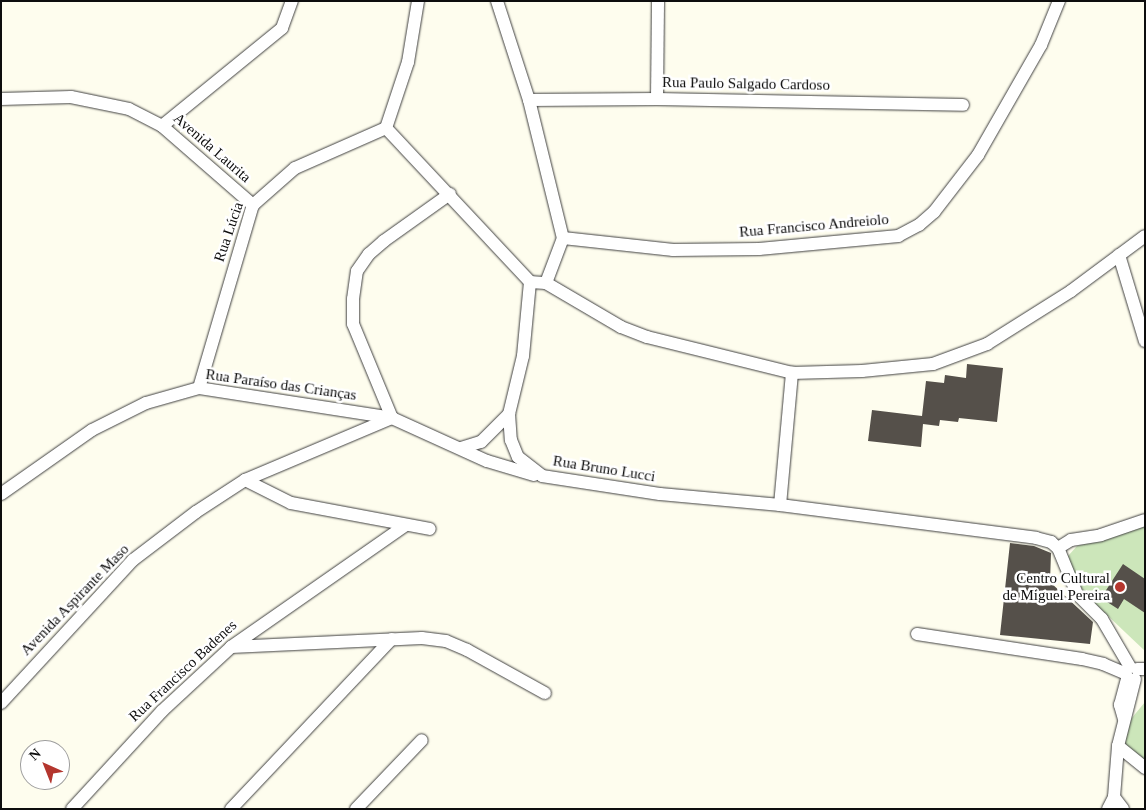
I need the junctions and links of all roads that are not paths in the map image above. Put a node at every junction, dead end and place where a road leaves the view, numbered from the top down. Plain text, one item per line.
1 (292, 1) edge
2 (418, 1) edge
3 (497, 1) edge
4 (658, 1) edge
5 (1059, 1) edge
6 (1, 99) edge
7 (657, 99) junction
8 (529, 100) junction
9 (963, 104) dead end
10 (162, 126) junction
11 (386, 128) junction
12 (450, 194) junction
13 (253, 205) junction
14 (1145, 236) edge
15 (563, 238) junction
16 (1119, 255) junction
17 (530, 282) junction
18 (546, 283) junction
19 (1145, 341) edge
20 (792, 373) junction
21 (199, 388) junction
22 (509, 414) junction
23 (392, 418) junction
24 (461, 448) junction
25 (542, 476) junction
26 (246, 480) junction
27 (1, 494) edge
28 (780, 504) junction
29 (1145, 520) edge
30 (406, 525) junction
31 (430, 529) dead end
32 (1058, 548) junction
33 (917, 634) dead end
34 (392, 640) junction
35 (231, 646) junction
36 (1135, 674) edge
37 (545, 693) dead end
38 (1, 702) edge
39 (422, 740) dead end
40 (1118, 746) junction
41 (1145, 768) edge
42 (1114, 797) junction
43 (72, 809) edge
44 (231, 809) edge
45 (356, 809) edge
46 (1108, 809) edge
47 (1123, 809) edge

1 - 10 street
2 - 11 street
3 - 8 street
4 - 7 street
5 - 15 street, Rua Francisco Andreiolo
6 - 10 street, Avenida Laurita
7 - 8 street, Rua Paulo Salgado Cardoso
7 - 9 street, Rua Paulo Salgado Cardoso
8 - 15 street
10 - 13 street, Avenida Laurita
11 - 12 street
11 - 13 street, Rua Lúcia
12 - 17 street
12 - 23 street
13 - 21 street, Rua Lúcia
14 - 16 street
15 - 18 street
16 - 19 street
16 - 20 street
17 - 18 street
17 - 22 street, Rua Bruno Lucci
18 - 20 street
20 - 28 street
21 - 23 street, Rua Paraíso das Crianças
21 - 27 street, Rua Paraíso das Crianças
22 - 24 street
22 - 25 street, Rua Bruno Lucci
23 - 24 street, Rua Paraíso das Crianças
23 - 26 street, Avenida Aspirante Maso
24 - 25 street, Rua Paraíso das Crianças
25 - 28 street, Rua Bruno Lucci
26 - 30 street
26 - 38 street, Avenida Aspirante Maso
28 - 32 street, Rua Bruno Lucci
29 - 32 street
30 - 31 street
30 - 35 street, Rua Francisco Badenes
32 - 36 street
33 - 36 street
34 - 35 street
34 - 37 street
34 - 44 street
35 - 43 street, Rua Francisco Badenes
36 - 40 street
39 - 45 street
40 - 41 street
40 - 42 street
42 - 46 street
42 - 47 street

